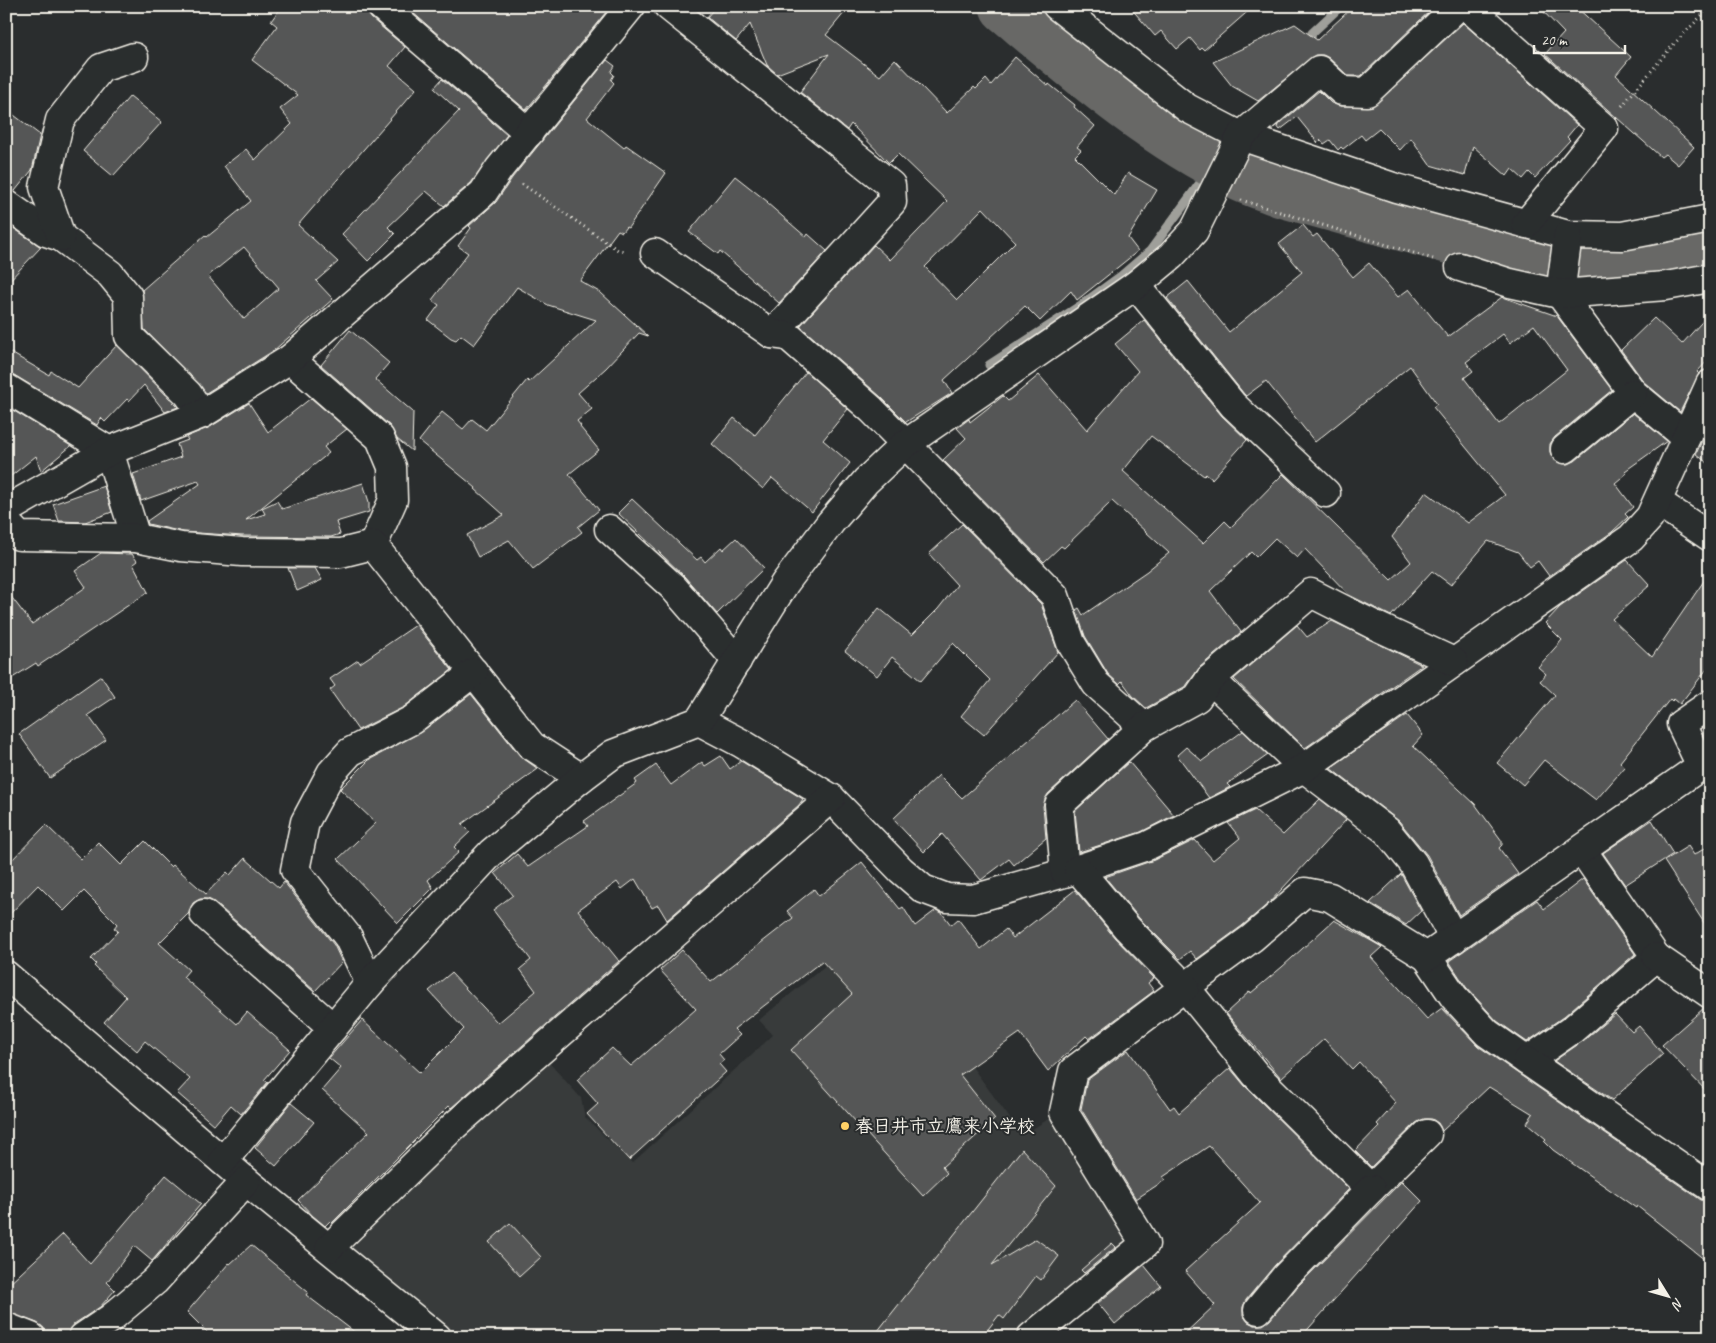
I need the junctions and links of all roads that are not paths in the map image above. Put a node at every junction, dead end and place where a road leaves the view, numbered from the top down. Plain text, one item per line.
1 (381, 6) edge
2 (631, 6) edge
3 (668, 6) edge
4 (1057, 6) edge
5 (1458, 6) edge
6 (1467, 6) edge
7 (134, 57) dead end
8 (529, 133) junction
9 (1237, 142) junction
10 (6, 204) edge
11 (1710, 219) edge
12 (1526, 224) junction
13 (61, 237) junction
14 (1567, 242) junction
15 (655, 253) road end
16 (1460, 267) road end
17 (1710, 278) edge
18 (1136, 285) junction
19 (1561, 289) junction
20 (772, 334) junction
21 (290, 358) junction
22 (1710, 384) edge
23 (6, 388) edge
24 (1633, 393) junction
25 (202, 414) junction
26 (1686, 437) junction
27 (904, 444) junction
28 (1565, 449) dead end
29 (109, 451) junction
30 (1326, 493) dead end
31 (1658, 502) junction
32 (6, 510) edge
33 (6, 522) edge
34 (609, 529) dead end
35 (1710, 536) edge
36 (136, 538) junction
37 (373, 545) junction
38 (737, 661) junction
39 (1454, 662) junction
40 (474, 672) junction
41 (1210, 679) junction
42 (1710, 704) edge
43 (699, 722) junction
44 (1144, 726) junction
45 (1304, 768) junction
46 (581, 778) junction
47 (831, 798) junction
48 (1582, 850) junction
49 (1072, 870) junction
50 (204, 914) dead end
51 (1454, 939) junction
52 (1656, 957) junction
53 (1427, 958) junction
54 (6, 975) edge
55 (370, 983) junction
56 (1185, 987) junction
57 (1710, 994) edge
58 (333, 1028) junction
59 (1527, 1061) junction
60 (1426, 1134) dead end
61 (223, 1161) junction
62 (246, 1181) junction
63 (1710, 1187) edge
64 (1371, 1189) junction
65 (329, 1248) junction
66 (1258, 1310) dead end
67 (6, 1327) edge
68 (1042, 1333) edge
69 (31, 1337) edge
70 (83, 1337) edge
71 (437, 1337) edge

1 - 8 street
2 - 8 street
3 - 20 street
4 - 9 street
5 - 9 street
6 - 12 street
7 - 13 street
8 - 21 street
9 - 12 street
9 - 18 street
10 - 13 street
11 - 14 street
12 - 14 street
13 - 25 street
14 - 19 street
15 - 20 street
16 - 19 street
17 - 19 street
18 - 27 street
18 - 30 street
19 - 24 street
20 - 27 street
21 - 25 street
21 - 37 street
22 - 26 street
23 - 29 street
24 - 26 street
24 - 28 street
25 - 29 street
26 - 31 street
27 - 38 street
27 - 44 street
29 - 32 street
29 - 36 street
31 - 35 street
31 - 39 street
33 - 36 street
34 - 38 street
36 - 37 street
37 - 40 street
38 - 43 street
39 - 41 street
39 - 45 street
40 - 46 street
40 - 55 street
41 - 44 street
41 - 45 street
42 - 48 street
43 - 46 street
43 - 47 street
44 - 49 street
45 - 49 street
45 - 51 street
46 - 55 street
47 - 49 street
47 - 65 street
48 - 51 street
48 - 52 street
49 - 56 street
50 - 58 street
51 - 53 street
52 - 57 street
52 - 59 street
53 - 56 street
53 - 59 street
54 - 61 street
55 - 58 street
56 - 64 street
56 - 68 street
58 - 61 street
59 - 63 street
60 - 64 street
61 - 62 street
62 - 65 street
62 - 70 street
64 - 66 street
65 - 71 street
67 - 69 street

